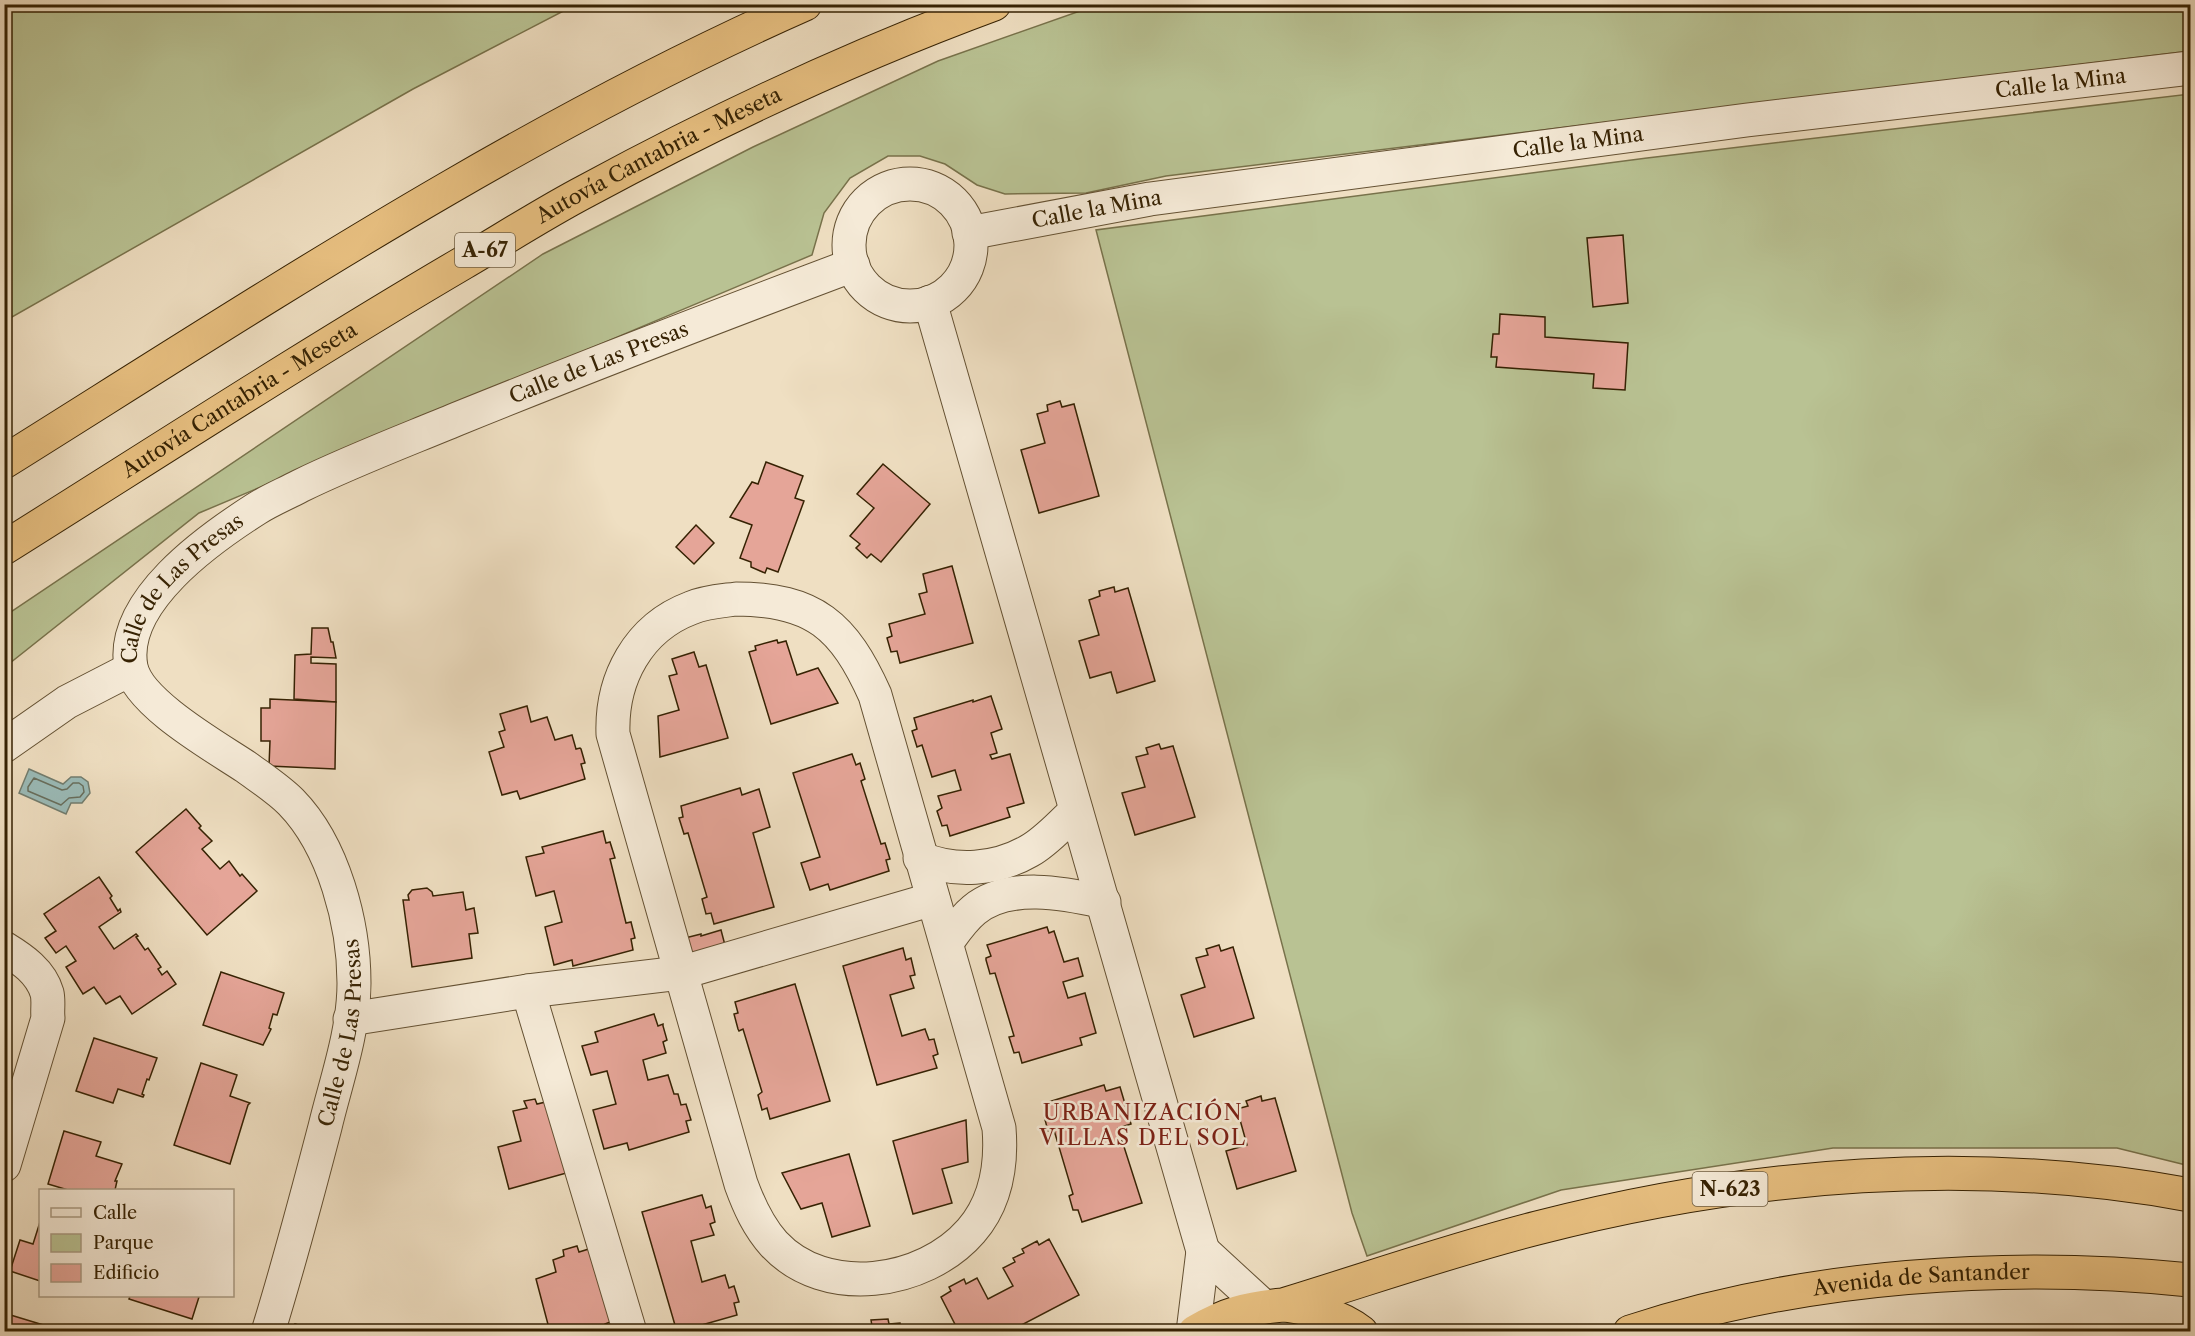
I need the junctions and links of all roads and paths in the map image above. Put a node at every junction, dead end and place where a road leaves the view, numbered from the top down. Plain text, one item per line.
1 (806, 4) edge
2 (994, 4) edge
3 (2190, 68) edge
4 (969, 233) junction
5 (853, 265) junction
6 (930, 302) junction
7 (4, 462) edge
8 (4, 548) edge
9 (131, 669) junction
10 (4, 746) edge
11 (1076, 810) junction
12 (920, 858) junction
13 (933, 899) junction
14 (1104, 902) junction
15 (947, 942) junction
16 (4, 948) edge
17 (680, 973) junction
18 (528, 991) junction
19 (350, 1019) junction
20 (4, 1165) edge
21 (2190, 1196) edge
22 (1203, 1251) junction
23 (2190, 1280) edge
24 (1274, 1306) junction
25 (1642, 1328) edge
26 (268, 1332) edge
27 (630, 1332) edge
28 (1194, 1332) edge
29 (1361, 1332) edge

1 - 7 highway
2 - 8 highway, Autovía Cantabria - Meseta / A-67
3 - 4 street, Calle la Mina
4 - 5 street
4 - 6 street
5 - 6 street
5 - 9 street, Calle de Las Presas
6 - 11 street
9 - 10 street
9 - 19 street, Calle de Las Presas
11 - 12 street
11 - 14 street
12 - 13 street
12 - 17 street
13 - 15 street
13 - 17 street
14 - 15 street
14 - 22 street
15 - 17 street
16 - 20 street
17 - 18 street
18 - 19 street
18 - 27 street
19 - 26 street, Calle de Las Presas
21 - 24 highway, N-623
22 - 24 street
22 - 28 street
23 - 25 highway, Avenida de Santander
24 - 28 highway
24 - 29 highway

